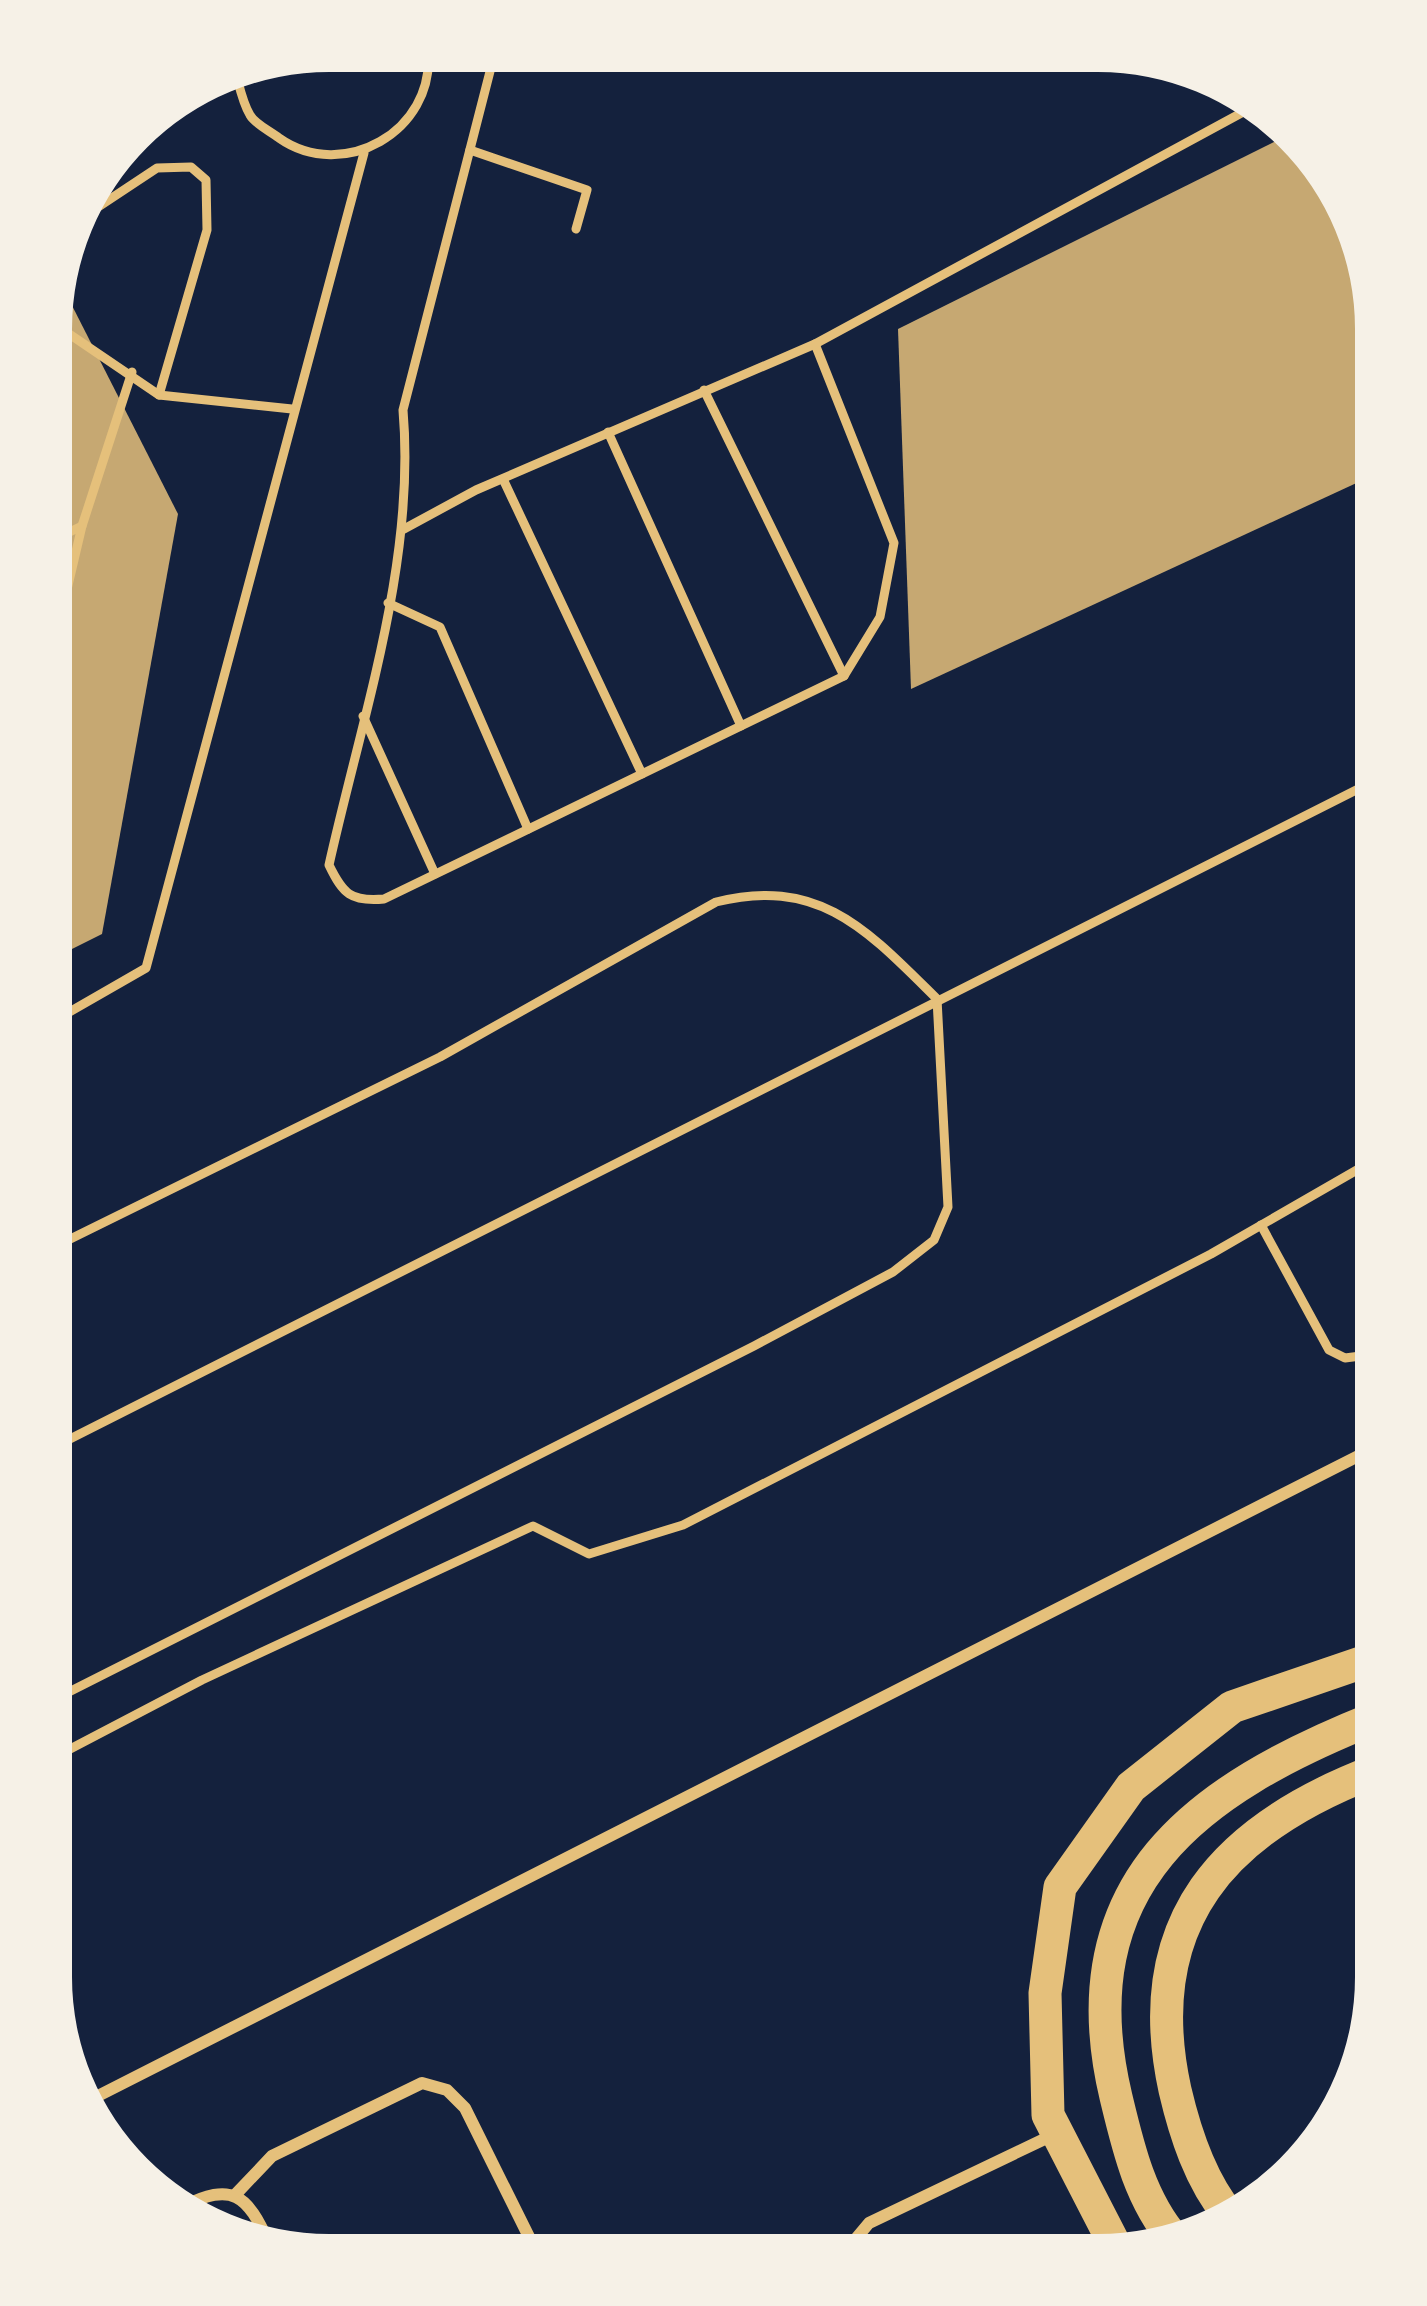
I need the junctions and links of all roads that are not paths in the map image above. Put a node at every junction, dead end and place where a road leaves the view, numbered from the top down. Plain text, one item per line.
1 (430, 72) edge
2 (490, 72) edge
3 (241, 88) edge
4 (1239, 114) edge
5 (470, 150) junction
6 (364, 153) junction
7 (105, 203) edge
8 (576, 229) dead end
9 (72, 335) edge
10 (815, 344) junction
11 (131, 372) junction
12 (704, 390) junction
13 (159, 395) junction
14 (292, 409) junction
15 (608, 432) junction
16 (503, 479) junction
17 (82, 526) junction
18 (404, 530) junction
19 (72, 531) edge
20 (72, 569) edge
21 (388, 603) junction
22 (844, 676) junction
23 (363, 716) junction
24 (741, 726) junction
25 (642, 774) junction
26 (1355, 791) edge
27 (528, 829) junction
28 (435, 874) junction
29 (937, 999) junction
30 (72, 1011) edge
31 (1354, 1171) edge
32 (1261, 1225) junction
33 (72, 1238) edge
34 (1354, 1357) edge
35 (72, 1438) edge
36 (1354, 1458) edge
37 (1354, 1665) edge
38 (72, 1691) edge
39 (1354, 1727) edge
40 (72, 1748) edge
41 (1354, 1779) edge
42 (101, 2095) edge
43 (1058, 2133) junction
44 (235, 2195) junction
45 (198, 2198) edge
46 (1221, 2203) edge
47 (260, 2224) edge
48 (1166, 2224) edge
49 (1109, 2233) edge
50 (527, 2234) edge
51 (860, 2234) edge

1 - 6 lane
2 - 5 lane
3 - 6 lane
4 - 10 lane
5 - 8 lane
5 - 18 lane
6 - 14 lane
7 - 13 lane
9 - 11 lane
10 - 12 lane
10 - 22 lane
11 - 13 lane
11 - 17 lane
12 - 15 lane
12 - 22 lane
13 - 14 lane
14 - 30 lane
15 - 16 lane
15 - 24 lane
16 - 18 lane
16 - 25 lane
17 - 19 lane
17 - 20 lane
18 - 21 lane
21 - 23 lane
21 - 27 lane
22 - 24 lane
23 - 28 lane
23 - 28 lane
24 - 25 lane
25 - 27 lane
26 - 29 lane
27 - 28 lane
29 - 33 lane
29 - 35 lane
29 - 38 lane
31 - 32 lane
32 - 34 lane
32 - 40 lane
36 - 42 street
37 - 43 highway
39 - 48 highway
41 - 46 highway
43 - 49 highway
43 - 51 street
44 - 45 street
44 - 47 street
44 - 50 street

